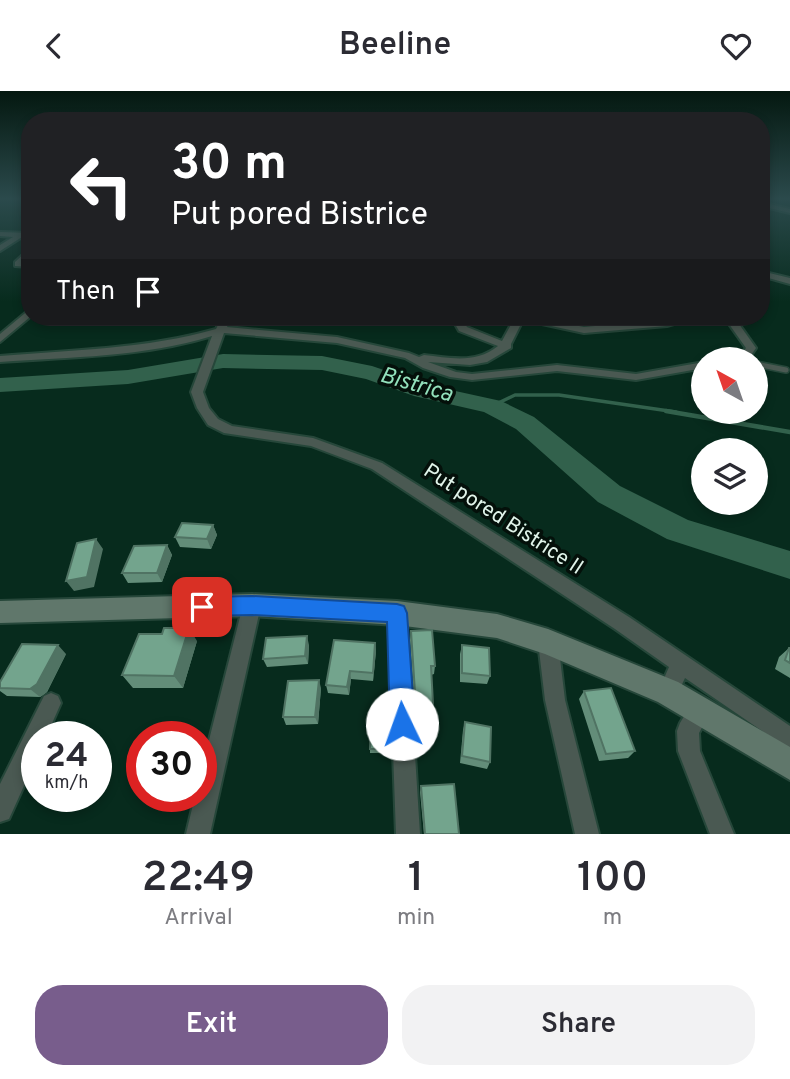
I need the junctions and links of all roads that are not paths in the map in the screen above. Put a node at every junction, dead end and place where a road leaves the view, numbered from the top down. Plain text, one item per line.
1 (0, 234) edge
2 (20, 235) joint
3 (0, 249) edge
4 (770, 275) edge
5 (788, 279) edge
6 (770, 282) edge
7 (21, 321) edge
8 (224, 326) edge
9 (461, 326) edge
10 (517, 326) edge
11 (565, 326) edge
12 (631, 326) edge
13 (735, 326) edge
14 (223, 330) junction
15 (0, 339) edge
16 (178, 342) junction
17 (507, 346) junction
18 (212, 347) junction
19 (750, 347) edge
20 (409, 356) junction
21 (0, 359) edge
22 (691, 367) edge
23 (768, 367) edge
24 (786, 370) dead end
25 (252, 605) junction
26 (0, 612) edge
27 (397, 613) junction
28 (548, 642) junction
29 (681, 663) junction
30 (668, 692) junction
31 (51, 703) dead end
32 (700, 711) junction
33 (790, 739) edge
34 (790, 764) edge
35 (0, 810) edge
36 (198, 834) edge
37 (408, 834) edge
38 (587, 834) edge
39 (722, 834) edge

1 - 2 street
2 - 3 street
4 - 5 street
5 - 6 street
7 - 15 street
8 - 14 street
9 - 17 street
10 - 17 street
11 - 12 street
13 - 19 street
14 - 16 street
14 - 18 street
14 - 20 street
16 - 18 street
16 - 21 street
17 - 20 street
18 - 29 street, Put pored Bistrice II
20 - 22 street
23 - 24 lane
25 - 26 street
25 - 27 street
25 - 36 street
27 - 28 street
27 - 37 street
28 - 30 street
28 - 38 street
29 - 30 street
29 - 33 street, Put pored Bistrice II
30 - 32 street
31 - 35 street
32 - 34 street
32 - 39 street

